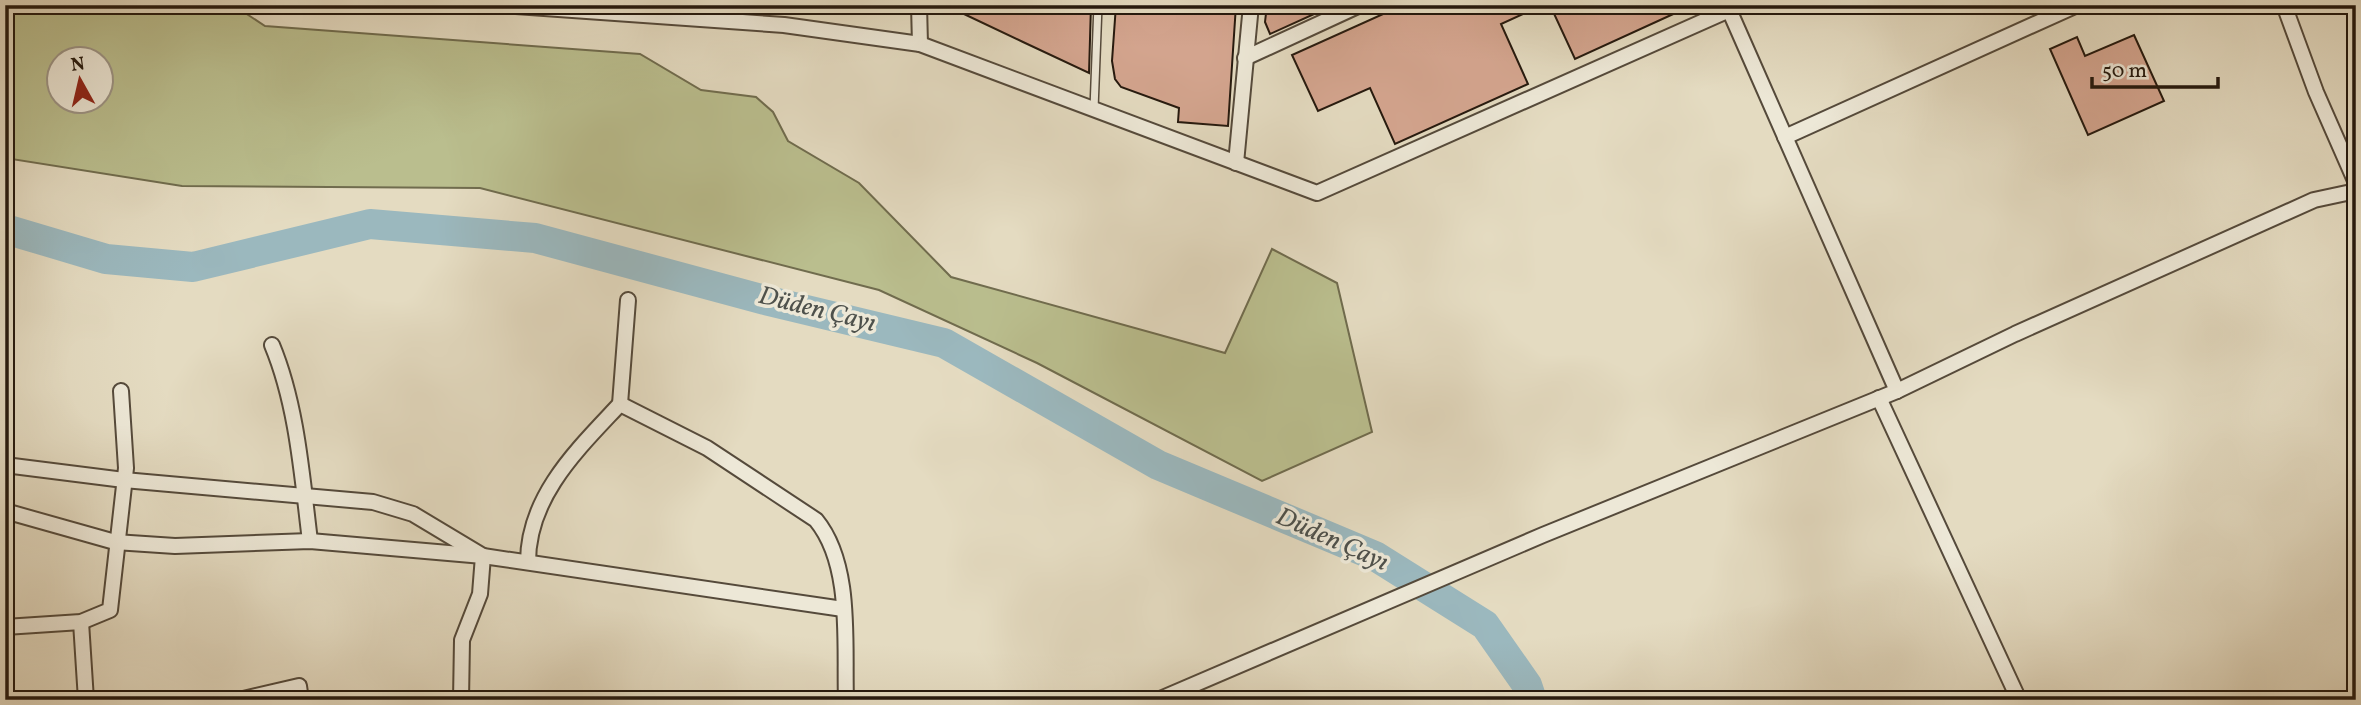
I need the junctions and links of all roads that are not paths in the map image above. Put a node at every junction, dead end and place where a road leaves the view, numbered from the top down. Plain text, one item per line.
1 (501, 5) edge
2 (919, 5) edge
3 (1098, 5) edge
4 (1251, 5) edge
5 (1360, 5) edge
6 (2077, 5) edge
7 (2284, 5) edge
8 (1728, 8) edge
9 (663, 11) edge
10 (920, 44) junction
11 (1245, 58) junction
12 (1094, 110) junction
13 (1786, 137) junction
14 (1236, 163) junction
15 (2356, 183) edge
16 (2356, 191) edge
17 (628, 300) dead end
18 (272, 345) dead end
19 (121, 391) dead end
20 (1897, 391) junction
21 (1879, 398) junction
22 (620, 404) junction
23 (5, 465) edge
24 (124, 480) junction
25 (304, 495) junction
26 (5, 511) edge
27 (310, 541) junction
28 (116, 542) junction
29 (483, 556) junction
30 (528, 562) junction
31 (842, 609) junction
32 (81, 622) junction
33 (5, 627) edge
34 (86, 700) edge
35 (239, 700) edge
36 (301, 700) edge
37 (461, 700) edge
38 (846, 700) edge
39 (1158, 700) edge
40 (2019, 700) edge

1 - 9 street
2 - 10 street
3 - 12 lane
4 - 11 street
5 - 11 street
6 - 13 street
7 - 15 street
8 - 13 street
8 - 14 street
9 - 10 street
10 - 12 street
11 - 14 street
12 - 14 street
13 - 20 street
16 - 20 street
17 - 22 street
18 - 25 street
19 - 24 street
20 - 21 street
21 - 39 street
21 - 40 street
22 - 30 street
22 - 31 street
23 - 24 street
24 - 25 street
24 - 28 street
25 - 27 street
25 - 29 street
26 - 28 street
27 - 28 street
27 - 29 street
28 - 32 street
29 - 30 street
29 - 37 street
30 - 31 street
31 - 38 street
32 - 33 street
32 - 34 street
35 - 36 street

